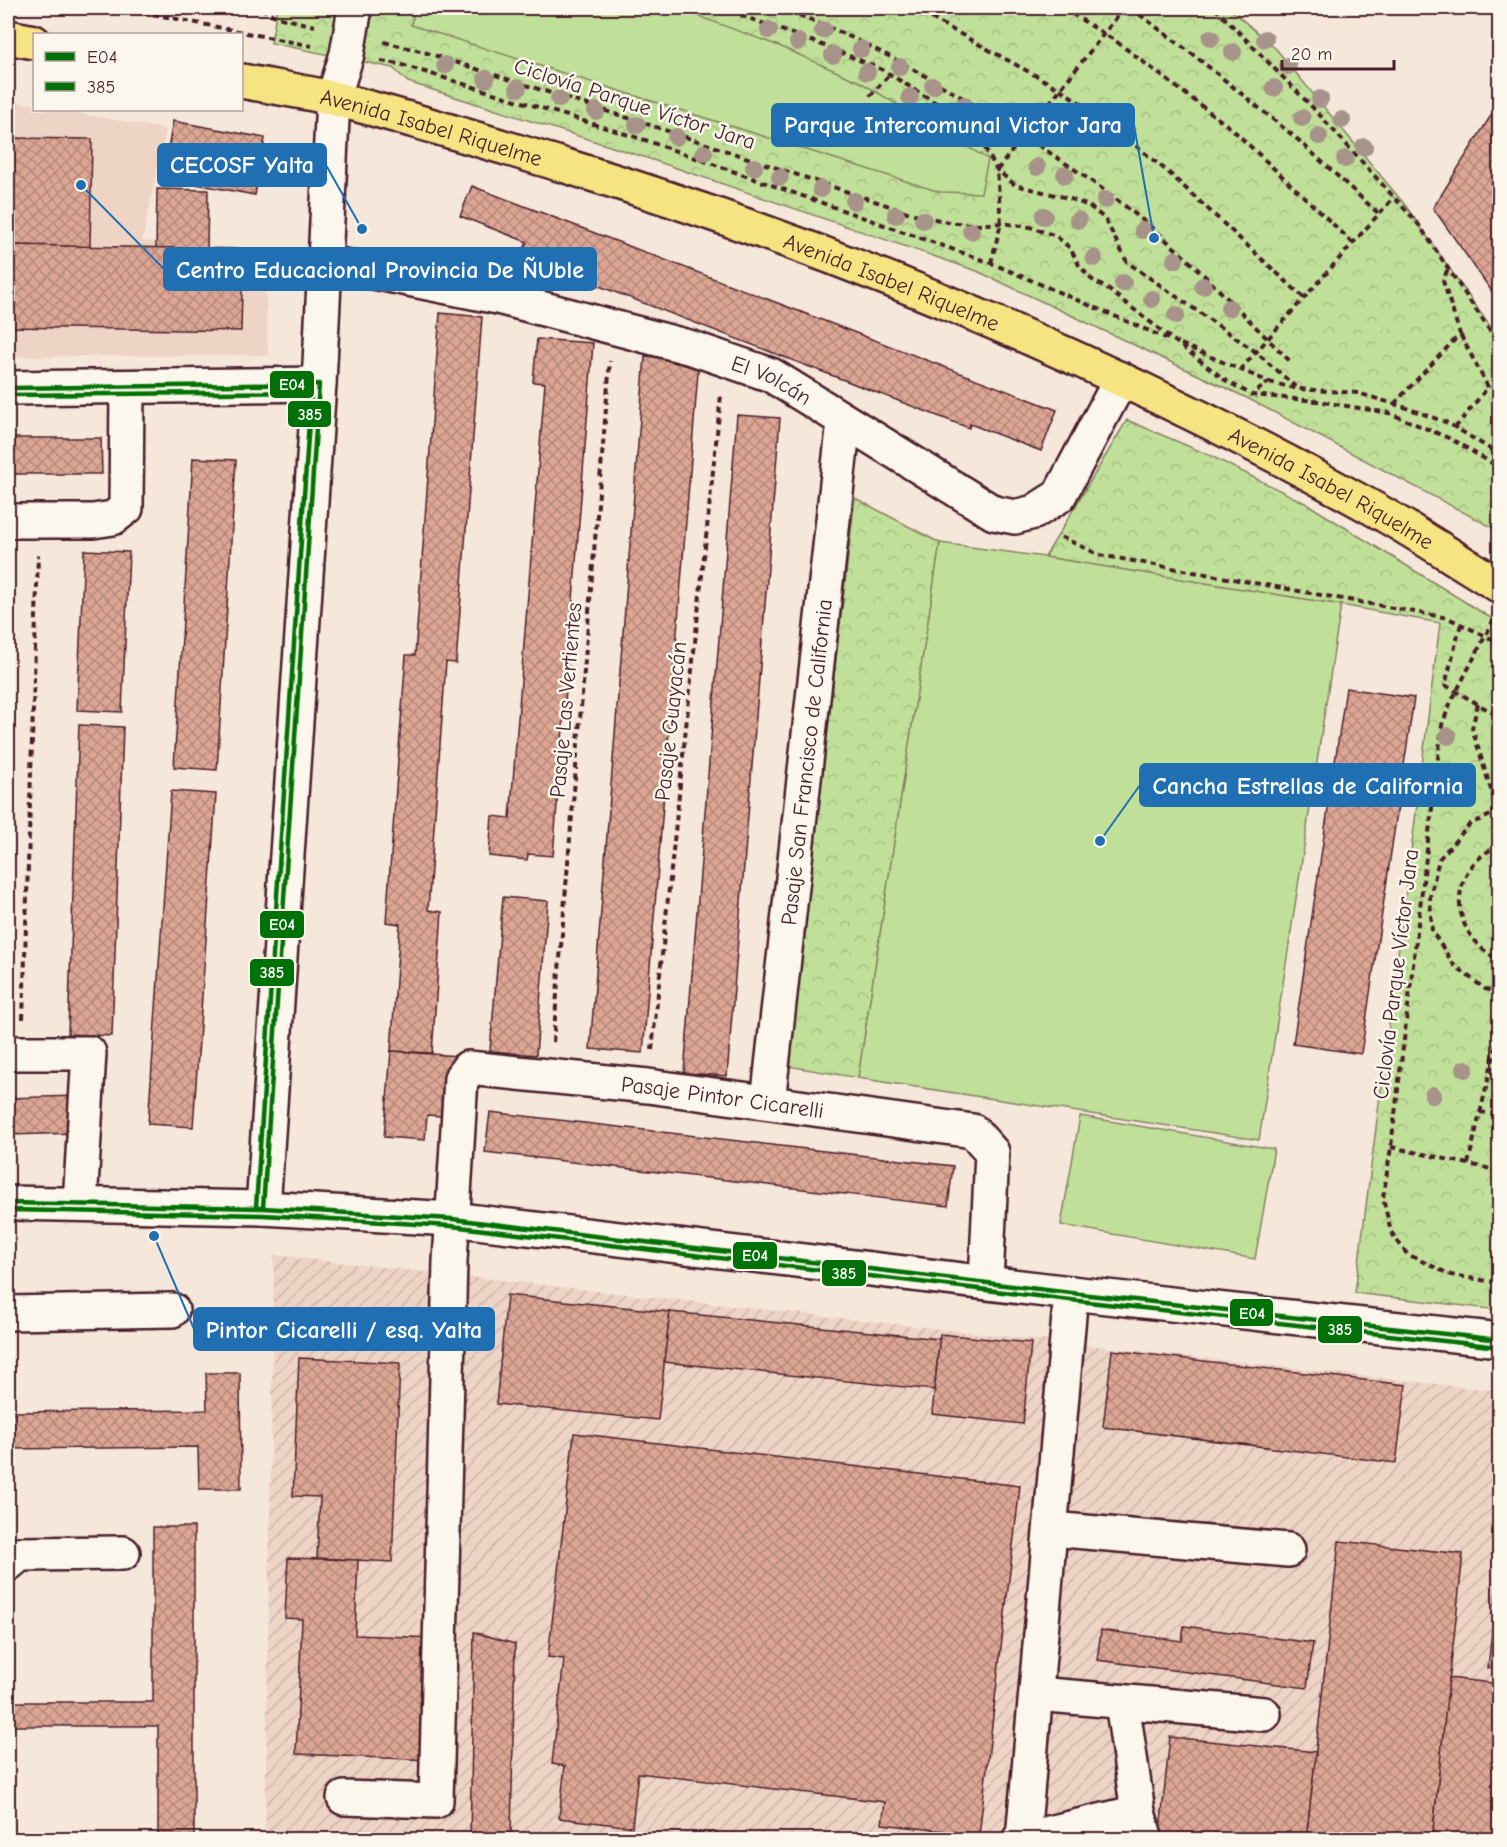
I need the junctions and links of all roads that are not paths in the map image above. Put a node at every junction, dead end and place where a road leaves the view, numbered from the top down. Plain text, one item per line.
1 (352, 21) edge
2 (8, 37) edge
3 (33, 42) edge
4 (243, 81) edge
5 (333, 99) junction
6 (324, 262) junction
7 (1121, 378) junction
8 (319, 384) junction
9 (127, 387) junction
10 (8, 388) edge
11 (844, 421) junction
12 (23, 521) edge
13 (1497, 601) edge
14 (15, 1053) edge
15 (768, 1102) junction
16 (8, 1203) edge
17 (80, 1204) junction
18 (263, 1208) junction
19 (452, 1219) junction
20 (986, 1282) junction
21 (1071, 1293) junction
22 (172, 1310) dead end
23 (8, 1313) edge
24 (1500, 1340) edge
25 (1052, 1529) junction
26 (1288, 1550) dead end
27 (123, 1553) dead end
28 (8, 1564) edge
29 (1036, 1694) junction
30 (1122, 1702) junction
31 (1264, 1714) dead end
32 (344, 1798) dead end
33 (1142, 1826) edge
34 (1021, 1839) edge

1 - 5 street
2 - 3 main road
4 - 5 main road, Avenida Isabel Riquelme
5 - 6 street
5 - 7 main road, Avenida Isabel Riquelme
6 - 8 street
6 - 11 street, El Volcán
7 - 11 street, El Volcán
7 - 13 main road, Avenida Isabel Riquelme
8 - 9 street
8 - 18 street
9 - 10 street
9 - 12 street
11 - 15 street, Pasaje San Francisco de California
14 - 17 street
15 - 19 street, Pasaje Pintor Cicarelli
15 - 20 street, Pasaje Pintor Cicarelli
16 - 17 street
17 - 18 street
18 - 19 street
19 - 20 street
19 - 32 street
20 - 21 street
21 - 24 street
21 - 25 street
22 - 23 street
25 - 26 street
25 - 29 street
27 - 28 street
29 - 30 street
29 - 34 street
30 - 31 street
30 - 33 street
33 - 34 street

